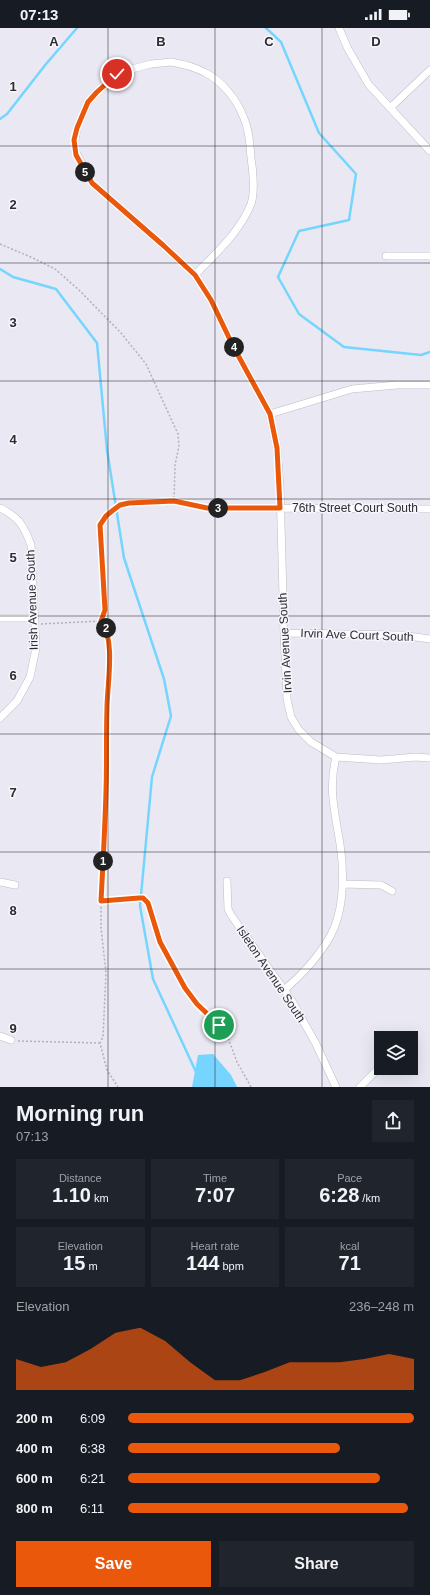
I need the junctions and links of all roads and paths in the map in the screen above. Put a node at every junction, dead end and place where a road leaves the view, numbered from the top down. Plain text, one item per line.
1 (339, 28) edge
2 (430, 70) edge
3 (390, 108) junction
4 (430, 151) edge
5 (0, 244) edge
6 (386, 256) dead end
7 (430, 256) edge
8 (195, 275) junction
9 (430, 385) edge
10 (270, 414) junction
11 (174, 501) junction
12 (0, 508) edge
13 (280, 508) junction
14 (430, 508) edge
15 (0, 618) edge
16 (34, 621) junction
17 (101, 621) junction
18 (284, 633) junction
19 (430, 639) edge
20 (0, 718) edge
21 (336, 757) junction
22 (430, 758) edge
23 (227, 881) dead end
24 (0, 882) edge
25 (342, 884) junction
26 (15, 885) dead end
27 (392, 891) dead end
28 (101, 901) junction
29 (284, 990) junction
30 (0, 1036) edge
31 (11, 1040) joint
32 (100, 1043) junction
33 (374, 1073) edge
34 (118, 1087) edge
35 (251, 1087) edge
36 (336, 1087) edge
37 (360, 1087) edge

1 - 3 street
2 - 3 street
3 - 4 street
5 - 11 path
6 - 7 street
8 - 8 street, Irvin Avenue South
8 - 10 street, Irvin Avenue South
9 - 10 street
10 - 13 street, Irvin Avenue South
11 - 13 path
11 - 17 path
12 - 16 street, Irish Avenue South
13 - 14 street, 76th Street Court South
13 - 18 street, Irvin Avenue South
15 - 16 street
16 - 17 path
16 - 20 street, Irish Avenue South
17 - 28 path
18 - 19 street, Irvin Ave Court South
18 - 21 street, Irvin Avenue South
21 - 22 street
21 - 25 street
23 - 29 street, Isleton Avenue South
24 - 26 street
25 - 27 street
25 - 29 street
28 - 32 path
28 - 35 path
29 - 36 street, Isleton Avenue South
30 - 31 street
31 - 32 path
32 - 34 path
33 - 37 street

